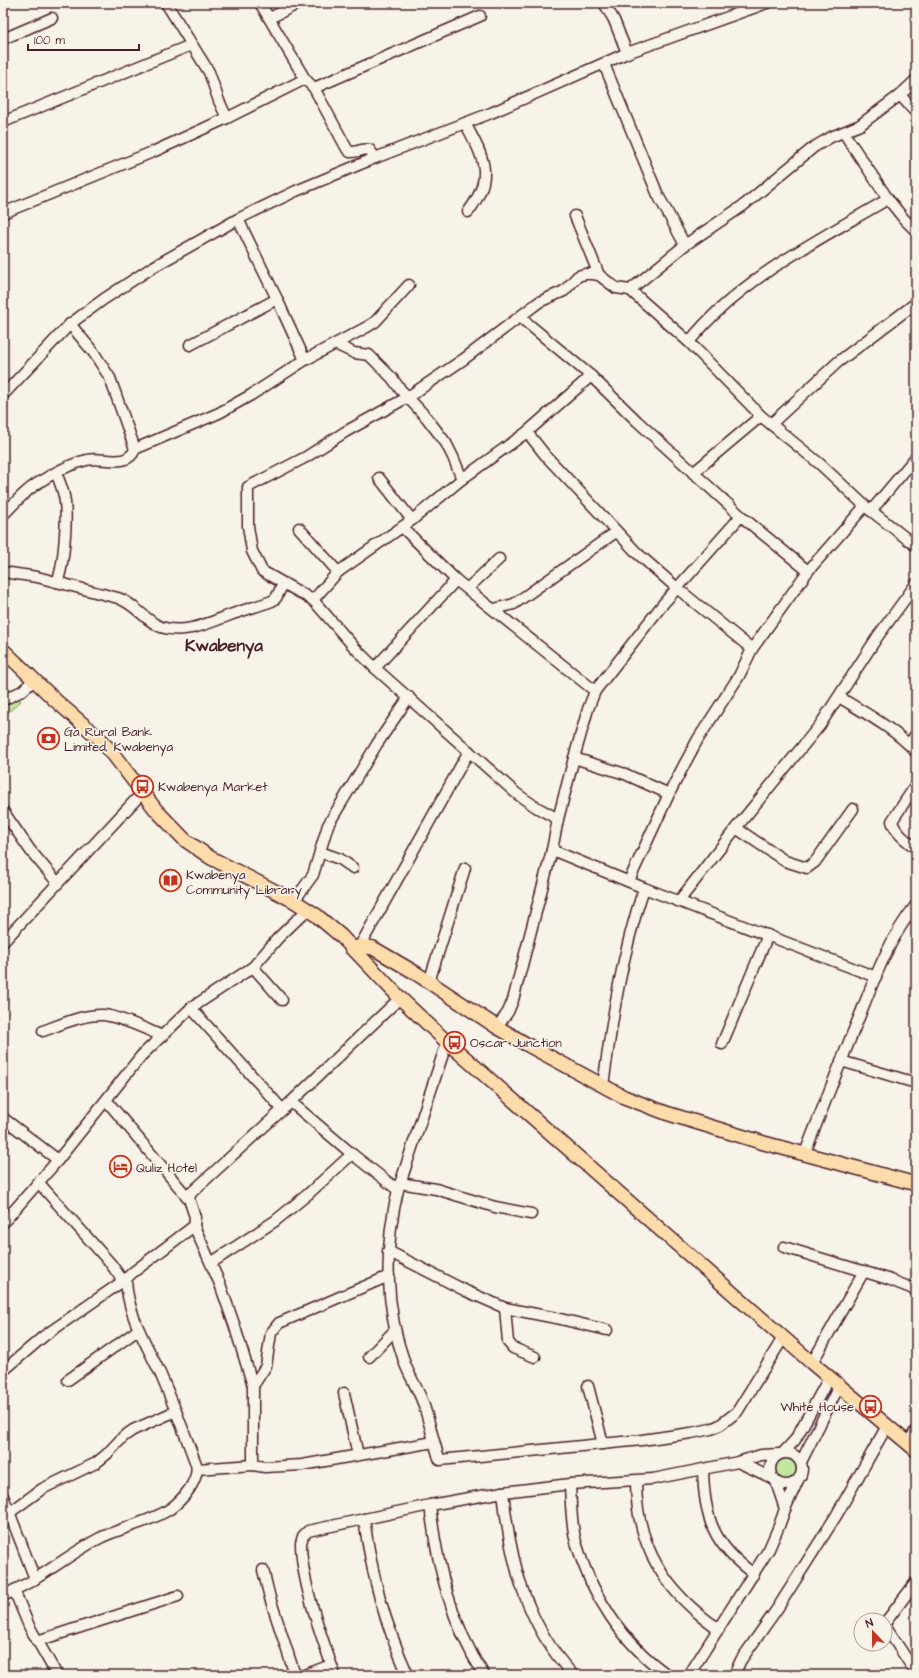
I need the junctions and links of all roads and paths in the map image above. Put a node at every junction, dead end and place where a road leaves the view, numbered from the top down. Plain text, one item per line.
1 (166, 3) edge
2 (260, 3) edge
3 (298, 3) edge
4 (604, 3) edge
5 (735, 3) edge
6 (767, 3) edge
7 (739, 13) junction
8 (480, 16) dead end
9 (52, 18) dead end
10 (270, 18) junction
11 (3, 39) edge
12 (191, 45) junction
13 (627, 54) junction
14 (604, 64) junction
15 (305, 78) junction
16 (916, 80) edge
17 (314, 88) junction
18 (900, 95) junction
19 (916, 113) edge
20 (227, 118) junction
21 (3, 122) edge
22 (465, 123) junction
23 (844, 133) junction
24 (375, 158) junction
25 (888, 199) junction
26 (468, 212) dead end
27 (3, 213) edge
28 (575, 216) dead end
29 (238, 219) junction
30 (916, 231) edge
31 (685, 245) junction
32 (599, 275) junction
33 (409, 285) dead end
34 (630, 290) junction
35 (277, 299) junction
36 (916, 303) edge
37 (520, 317) junction
38 (70, 324) junction
39 (689, 342) junction
40 (335, 344) junction
41 (190, 345) dead end
42 (305, 360) junction
43 (591, 376) junction
44 (3, 395) edge
45 (408, 397) junction
46 (761, 416) junction
47 (771, 424) junction
48 (527, 432) junction
49 (134, 449) junction
50 (916, 457) edge
51 (56, 473) junction
52 (693, 473) junction
53 (379, 478) dead end
54 (462, 479) junction
55 (868, 508) junction
56 (3, 515) edge
57 (741, 516) junction
58 (412, 520) junction
59 (402, 527) junction
60 (299, 528) dead end
61 (616, 532) junction
62 (916, 546) edge
63 (499, 559) dead end
64 (808, 571) junction
65 (3, 572) edge
66 (338, 572) junction
67 (456, 580) junction
68 (57, 582) junction
69 (284, 584) junction
70 (916, 584) edge
71 (468, 588) junction
72 (677, 588) junction
73 (313, 600) junction
74 (514, 604) junction
75 (494, 609) junction
76 (512, 623) junction
77 (752, 649) junction
78 (3, 650) edge
79 (375, 668) junction
80 (34, 680) junction
81 (595, 691) junction
82 (408, 697) junction
83 (839, 697) junction
84 (3, 700) edge
85 (916, 734) edge
86 (913, 748) edge
87 (469, 751) junction
88 (574, 758) junction
89 (916, 785) edge
90 (142, 793) junction
91 (669, 794) junction
92 (853, 809) dead end
93 (3, 811) edge
94 (558, 819) junction
95 (736, 828) junction
96 (916, 848) edge
97 (552, 850) junction
98 (320, 852) junction
99 (353, 868) dead end
100 (465, 868) dead end
101 (629, 881) junction
102 (57, 882) junction
103 (644, 888) junction
104 (294, 901) junction
105 (679, 901) junction
106 (916, 906) edge
107 (307, 910) junction
108 (768, 935) junction
109 (3, 942) edge
110 (356, 948) junction
111 (252, 967) junction
112 (876, 977) junction
113 (429, 982) junction
114 (400, 998) junction
115 (282, 1000) dead end
116 (191, 1008) junction
117 (498, 1027) junction
118 (43, 1031) dead end
119 (162, 1036) junction
120 (448, 1042) junction
121 (722, 1044) dead end
122 (841, 1061) junction
123 (916, 1083) edge
124 (603, 1086) junction
125 (106, 1101) junction
126 (290, 1102) junction
127 (282, 1110) junction
128 (3, 1118) edge
129 (805, 1153) junction
130 (352, 1154) junction
131 (58, 1160) junction
132 (39, 1183) junction
133 (916, 1184) edge
134 (399, 1187) junction
135 (189, 1199) junction
136 (531, 1214) dead end
137 (3, 1223) edge
138 (194, 1226) junction
139 (784, 1247) dead end
140 (388, 1251) junction
141 (211, 1263) junction
142 (864, 1271) junction
143 (389, 1276) junction
144 (125, 1280) junction
145 (916, 1290) edge
146 (505, 1308) junction
147 (138, 1330) junction
148 (395, 1330) junction
149 (607, 1330) dead end
150 (783, 1338) junction
151 (369, 1357) dead end
152 (535, 1357) dead end
153 (812, 1363) junction
154 (4, 1369) edge
155 (68, 1380) dead end
156 (834, 1382) junction
157 (253, 1386) junction
158 (588, 1386) dead end
159 (344, 1393) dead end
160 (820, 1396) junction
161 (830, 1403) junction
162 (176, 1411) junction
163 (887, 1426) junction
164 (916, 1430) edge
165 (434, 1442) junction
166 (603, 1444) junction
167 (912, 1447) edge
168 (781, 1453) junction
169 (358, 1455) junction
170 (738, 1462) junction
171 (800, 1462) junction
172 (254, 1465) junction
173 (197, 1469) junction
174 (703, 1469) junction
175 (799, 1478) junction
176 (774, 1480) junction
177 (636, 1481) junction
178 (570, 1484) junction
179 (502, 1492) junction
180 (3, 1496) edge
181 (430, 1505) junction
182 (784, 1509) junction
183 (9, 1513) junction
184 (364, 1519) junction
185 (263, 1570) dead end
186 (754, 1574) junction
187 (35, 1579) junction
188 (916, 1582) edge
189 (14, 1590) junction
190 (3, 1596) edge
191 (178, 1596) dead end
192 (893, 1612) edge
193 (719, 1629) junction
194 (893, 1640) edge
195 (37, 1641) junction
196 (331, 1665) junction
197 (912, 1673) edge
198 (57, 1675) edge
199 (295, 1675) edge
200 (304, 1675) edge
201 (335, 1675) edge
202 (408, 1675) edge
203 (484, 1675) edge
204 (573, 1675) edge
205 (668, 1675) edge
206 (689, 1675) edge
207 (734, 1675) edge

1 - 12 street
2 - 10 street
3 - 10 street
4 - 13 street
5 - 7 street
6 - 7 street
7 - 13 street
8 - 17 street
9 - 11 street
10 - 15 street
12 - 20 street
12 - 21 street
13 - 14 street
14 - 22 street
14 - 31 street
15 - 17 street
15 - 20 street
16 - 18 street
17 - 24 street
18 - 19 street
18 - 23 street
20 - 27 street
22 - 24 street
22 - 26 street
23 - 25 street
23 - 31 street
24 - 29 street
25 - 30 street
25 - 39 street
28 - 32 street
29 - 35 street
29 - 38 street
31 - 34 street
32 - 34 street
32 - 37 street
33 - 40 street
34 - 39 street
35 - 41 street
35 - 42 street
36 - 47 street
37 - 43 street
37 - 45 street
38 - 44 street
38 - 49 street
39 - 46 street
40 - 42 street
40 - 45 street
42 - 49 street
43 - 48 street
43 - 52 street
45 - 54 street
45 - 69 street
46 - 47 street
46 - 52 street
47 - 55 street
48 - 54 street
48 - 61 street
49 - 51 street
50 - 55 street
51 - 56 street
51 - 68 street
52 - 57 street
53 - 58 street
54 - 58 street
55 - 62 street
55 - 64 street
57 - 64 street
57 - 72 street
58 - 59 street
59 - 66 street
59 - 67 street
60 - 66 street
61 - 72 street
61 - 74 street
63 - 71 street
64 - 77 street
65 - 68 street
66 - 73 street
67 - 71 street
67 - 79 street
68 - 69 street
69 - 73 street
70 - 83 street
71 - 75 street
72 - 77 street
72 - 81 street
73 - 79 street
74 - 75 street
74 - 76 street
75 - 76 street
76 - 81 street
77 - 91 street
78 - 80 main road
79 - 82 street
80 - 84 street
80 - 90 main road
81 - 88 street
82 - 87 street
82 - 98 street
83 - 86 street
83 - 95 street
85 - 86 street
87 - 94 street
87 - 110 street
88 - 91 street
88 - 94 street
89 - 96 street
90 - 102 street
90 - 104 main road
91 - 101 street
92 - 95 street
93 - 102 street
94 - 97 street
95 - 105 street
97 - 101 street
97 - 117 street
98 - 99 street
98 - 104 street
100 - 113 street
101 - 103 street
102 - 109 street
103 - 105 street
103 - 124 street
104 - 107 main road
105 - 108 street
106 - 112 street
107 - 110 main road
107 - 111 street
108 - 112 street
108 - 121 street
110 - 113 main road
110 - 114 main road
111 - 115 street
111 - 116 street
112 - 122 street
113 - 117 main road
114 - 120 main road
114 - 126 street
116 - 119 street
116 - 127 street
117 - 124 main road
118 - 119 street
119 - 125 street
120 - 134 street
120 - 150 main road
122 - 123 street
122 - 129 street
124 - 129 main road
125 - 131 street
125 - 135 street
126 - 127 street
126 - 130 street
127 - 135 street
128 - 131 street
129 - 133 main road
130 - 134 street
130 - 141 street
131 - 132 street
132 - 137 street
132 - 144 street
134 - 136 street
134 - 140 street
135 - 138 street
138 - 141 street
138 - 144 street
139 - 142 street
140 - 143 street
140 - 146 street
141 - 157 street
142 - 145 street
142 - 153 street
143 - 148 street
143 - 157 street
144 - 147 street
144 - 154 street
146 - 149 street
146 - 152 street
147 - 155 street
147 - 162 street
148 - 151 street
148 - 165 street
150 - 153 main road
150 - 166 street
153 - 156 main road
156 - 160 street
156 - 161 street
156 - 163 main road
157 - 172 street
158 - 166 street
159 - 169 street
160 - 161 street
160 - 168 street
161 - 171 street
162 - 173 street
162 - 183 street
163 - 167 main road
163 - 207 street
164 - 167 street
165 - 166 street
165 - 169 street
168 - 170 street
168 - 171 street
168 - 176 street
169 - 172 street
170 - 174 street
170 - 176 street
171 - 175 street
172 - 173 street
173 - 187 street
174 - 177 street
174 - 186 street
175 - 176 street
175 - 182 street
176 - 182 street
177 - 178 street
177 - 193 street
178 - 179 street
178 - 205 street
179 - 181 street
179 - 204 street
180 - 183 street
181 - 184 street
181 - 203 street
182 - 186 street
183 - 187 street
184 - 196 street
184 - 202 street
185 - 199 street
186 - 193 street
187 - 189 street
188 - 192 street
189 - 190 street
189 - 195 street
191 - 195 street
193 - 206 street
194 - 197 street
195 - 198 street
196 - 200 street
196 - 201 street

